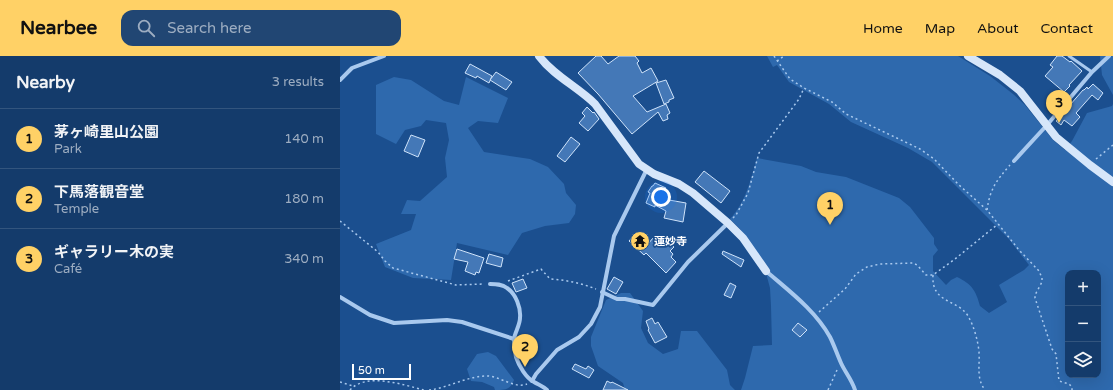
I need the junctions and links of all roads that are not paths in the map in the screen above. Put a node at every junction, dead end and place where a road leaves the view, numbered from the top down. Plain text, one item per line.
1 (384, 56) edge
2 (539, 56) edge
3 (968, 56) edge
4 (1069, 56) edge
5 (1109, 56) edge
6 (1092, 72) junction
7 (340, 80) edge
8 (1047, 125) junction
9 (1014, 161) road end
10 (647, 169) junction
11 (1113, 182) edge
12 (728, 223) junction
13 (766, 272) joint
14 (490, 284) road end
15 (602, 292) junction
16 (340, 297) edge
17 (514, 340) junction
18 (532, 381) junction
19 (547, 390) edge
20 (854, 390) edge

1 - 7 street
2 - 10 street
3 - 8 street
4 - 6 lane
5 - 6 street
6 - 8 street
8 - 9 street
8 - 11 street
10 - 12 street
10 - 15 street
12 - 13 street
12 - 15 street
13 - 20 street
14 - 17 street
15 - 18 street
16 - 17 street
17 - 18 street
18 - 19 street

